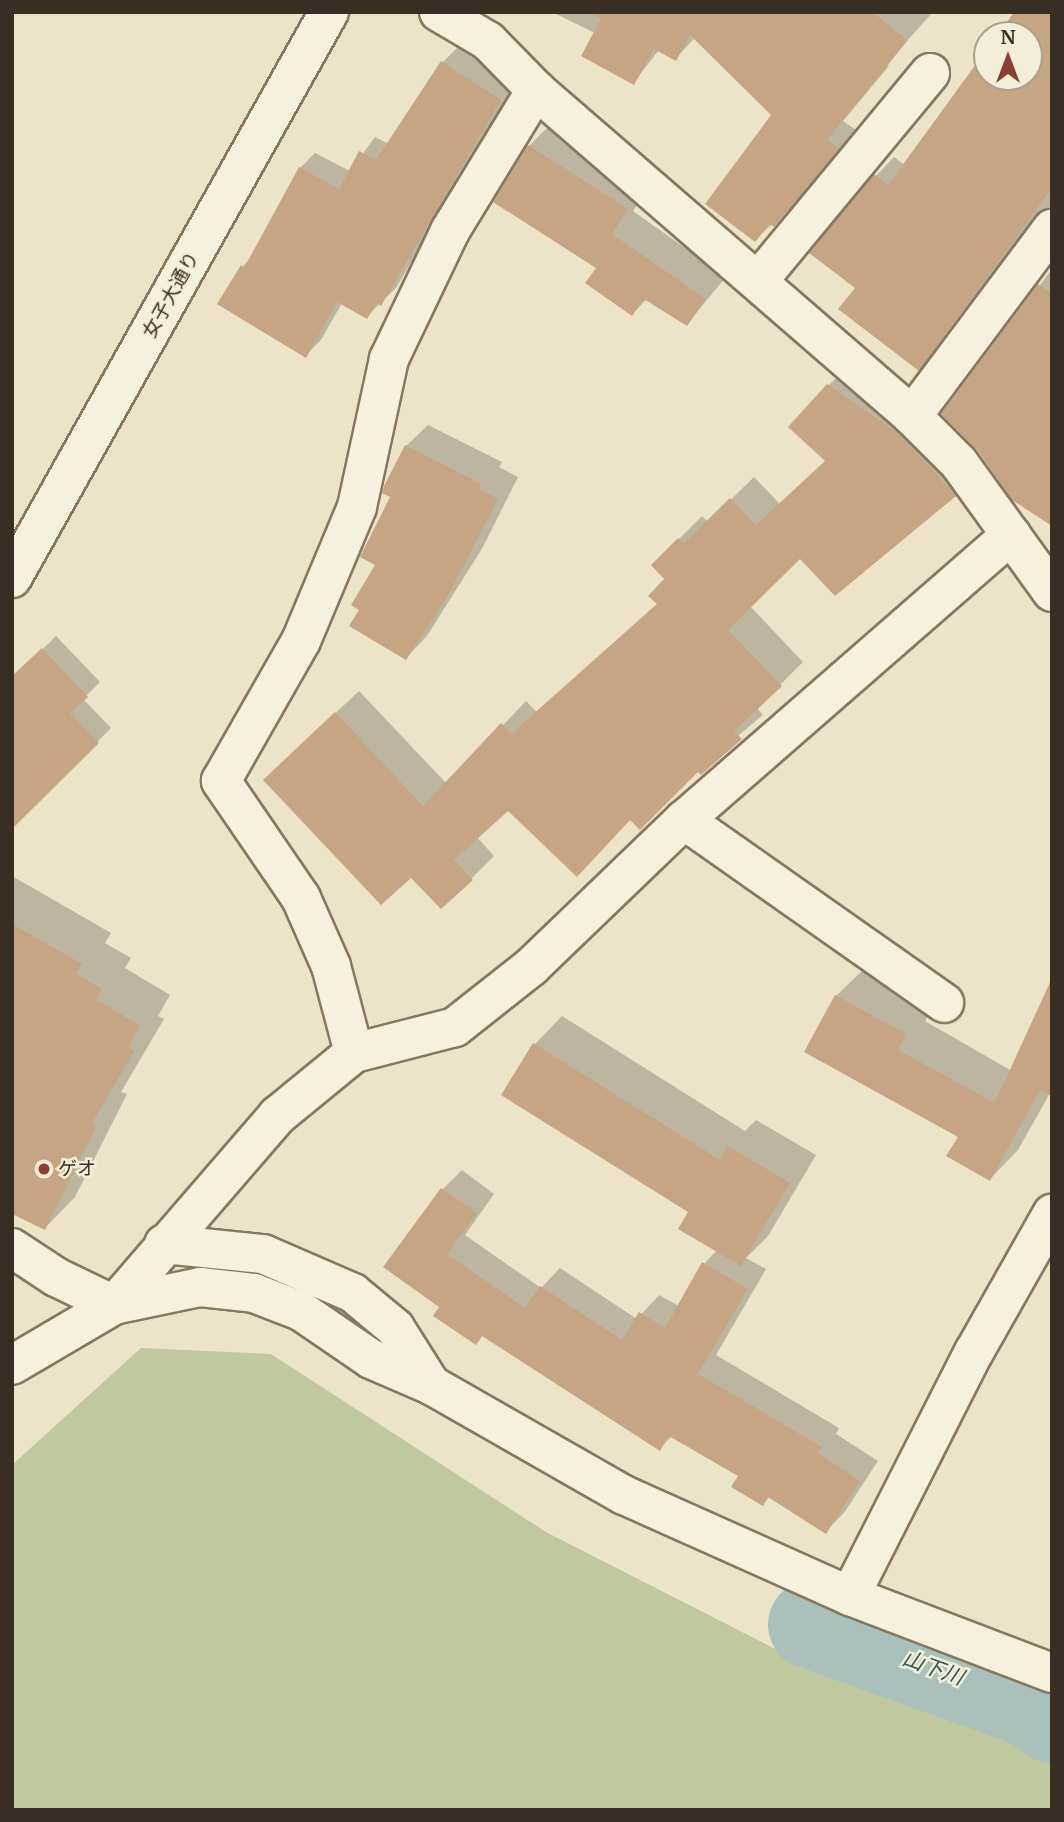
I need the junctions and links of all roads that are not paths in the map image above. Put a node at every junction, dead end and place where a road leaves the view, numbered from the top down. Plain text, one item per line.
1 (330, 12) edge
2 (439, 12) edge
3 (930, 73) dead end
4 (536, 90) junction
5 (1052, 229) edge
6 (758, 281) junction
7 (912, 416) junction
8 (1036, 557) edge
9 (12, 578) edge
10 (684, 820) junction
11 (944, 1003) dead end
12 (354, 1053) junction
13 (1052, 1214) edge
14 (164, 1244) junction
15 (12, 1248) edge
16 (114, 1305) junction
17 (12, 1365) edge
18 (431, 1385) junction
19 (850, 1596) junction
20 (1052, 1673) edge

1 - 9 street, 女子大通り
2 - 4 street
3 - 6 street
4 - 6 street
4 - 12 street
5 - 7 street
6 - 7 street
7 - 8 street
8 - 10 street
10 - 11 street
10 - 12 street
12 - 14 street
13 - 19 street
14 - 16 street
14 - 18 street
15 - 16 street
16 - 17 street
16 - 18 street
18 - 19 street
19 - 20 street

